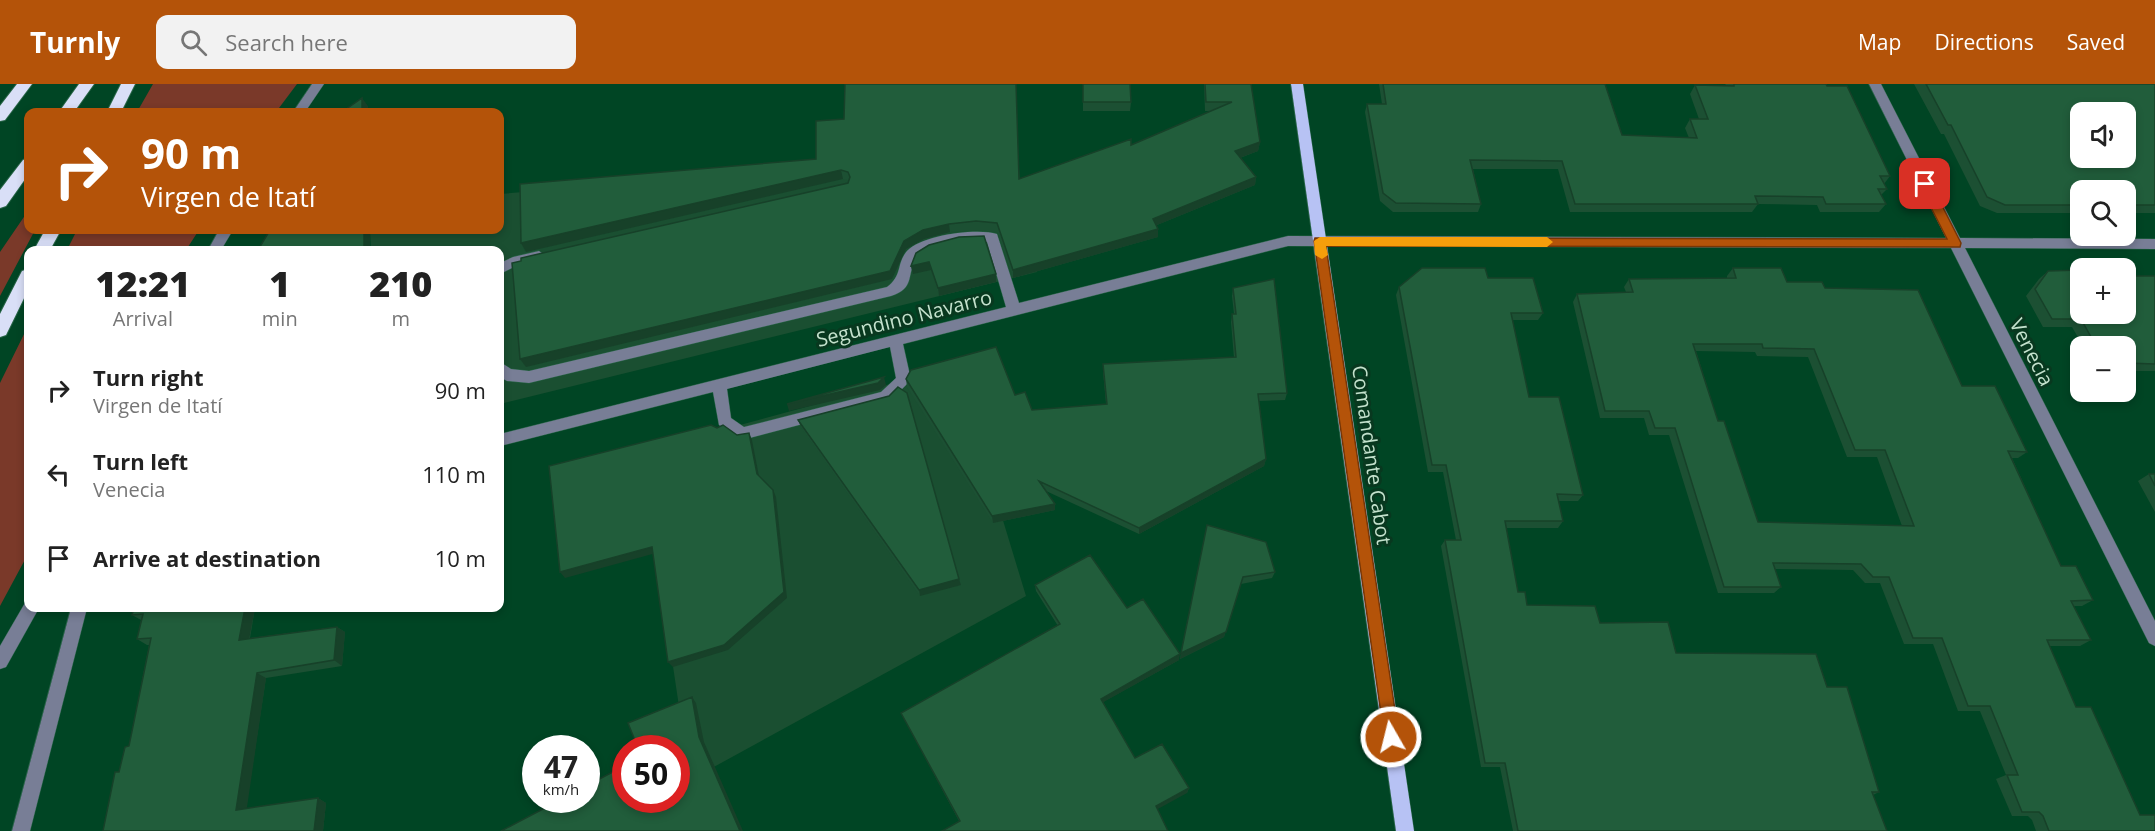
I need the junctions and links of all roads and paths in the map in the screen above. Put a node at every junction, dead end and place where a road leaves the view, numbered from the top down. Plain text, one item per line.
1 (25, 84) edge
2 (87, 84) edge
3 (128, 84) edge
4 (318, 84) edge
5 (1297, 84) edge
6 (1875, 84) edge
7 (69, 108) edge
8 (116, 108) edge
9 (302, 108) edge
10 (0, 116) edge
11 (24, 169) edge
12 (0, 202) edge
13 (1320, 241) junction
14 (1955, 243) junction
15 (2155, 244) edge
16 (548, 254) edge
17 (504, 267) edge
18 (24, 283) edge
19 (1014, 310) junction
20 (0, 330) edge
21 (895, 340) junction
22 (504, 372) edge
23 (719, 385) junction
24 (504, 439) edge
25 (29, 612) edge
26 (78, 612) edge
27 (2155, 638) edge
28 (0, 661) edge
29 (21, 831) edge
30 (1405, 831) edge

1 - 10 highway
2 - 7 highway
3 - 8 highway
4 - 9 street
5 - 13 main road, Comandante Cabot
6 - 14 street, Venecia
11 - 12 highway
13 - 14 street, Segundino Navarro
13 - 19 street, Segundino Navarro
13 - 30 main road, Comandante Cabot
14 - 15 street, Segundino Navarro
14 - 27 street, Venecia
16 - 17 street
18 - 20 highway
19 - 21 street, Segundino Navarro
19 - 22 street
21 - 23 street, Segundino Navarro
21 - 23 street
23 - 24 street, Segundino Navarro
25 - 28 street
26 - 29 street

